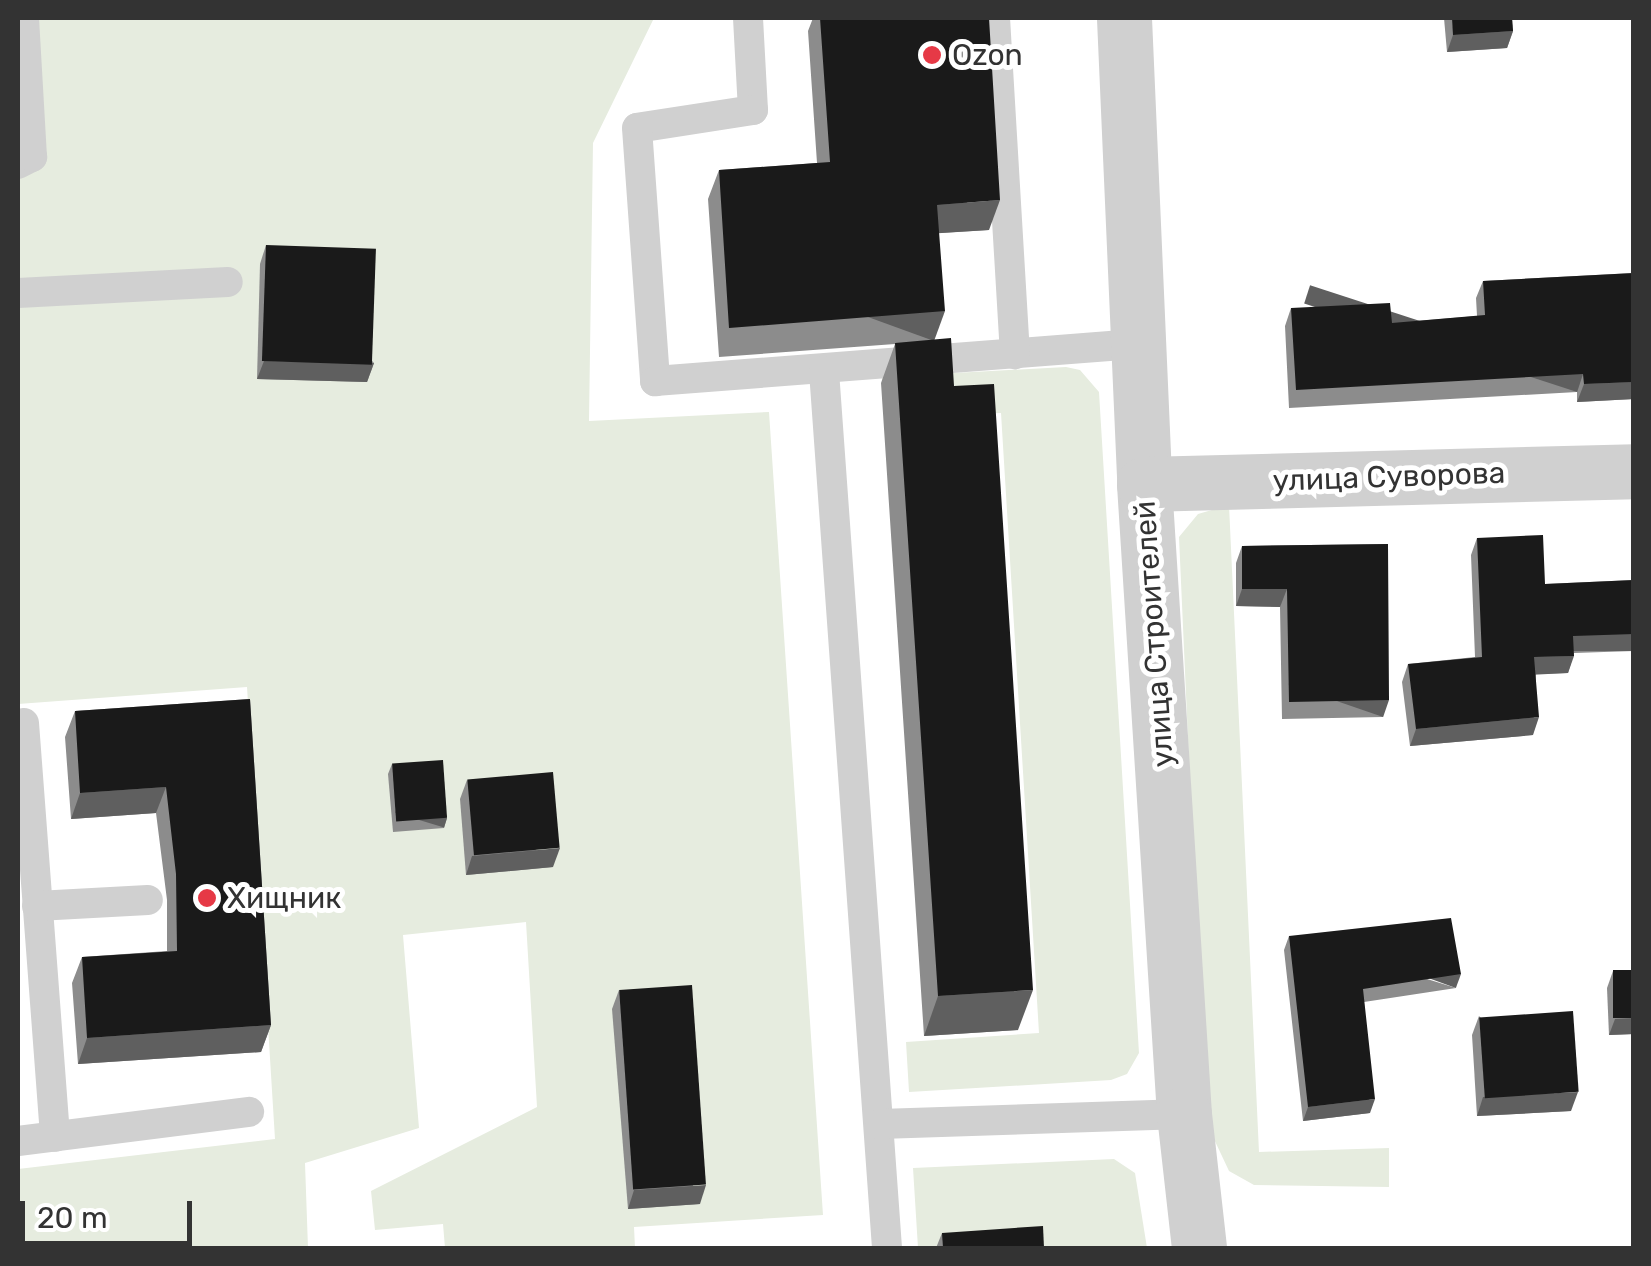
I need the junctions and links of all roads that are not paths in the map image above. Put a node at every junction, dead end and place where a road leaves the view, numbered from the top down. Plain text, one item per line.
1 (24, 18) edge
2 (748, 18) edge
3 (996, 18) edge
4 (1124, 18) edge
5 (18, 164) edge
6 (228, 282) dead end
7 (18, 293) edge
8 (1139, 344) junction
9 (1014, 354) junction
10 (824, 371) junction
11 (1634, 471) edge
12 (1144, 484) junction
13 (24, 723) dead end
14 (148, 900) dead end
15 (37, 906) junction
16 (249, 1112) dead end
17 (1184, 1114) junction
18 (880, 1124) junction
19 (55, 1136) junction
20 (18, 1142) edge
21 (887, 1248) edge
22 (1199, 1248) edge

1 - 5 lane
2 - 10 lane
3 - 9 lane
4 - 8 street, улица Строителей
6 - 7 lane
8 - 9 lane
8 - 12 street, улица Строителей
9 - 10 lane
10 - 18 lane
11 - 12 street, улица Суворова
12 - 17 street, улица Строителей
13 - 15 lane
14 - 15 lane
15 - 19 lane
16 - 19 lane
17 - 18 lane
17 - 22 street, улица Строителей
18 - 21 lane
19 - 20 lane

